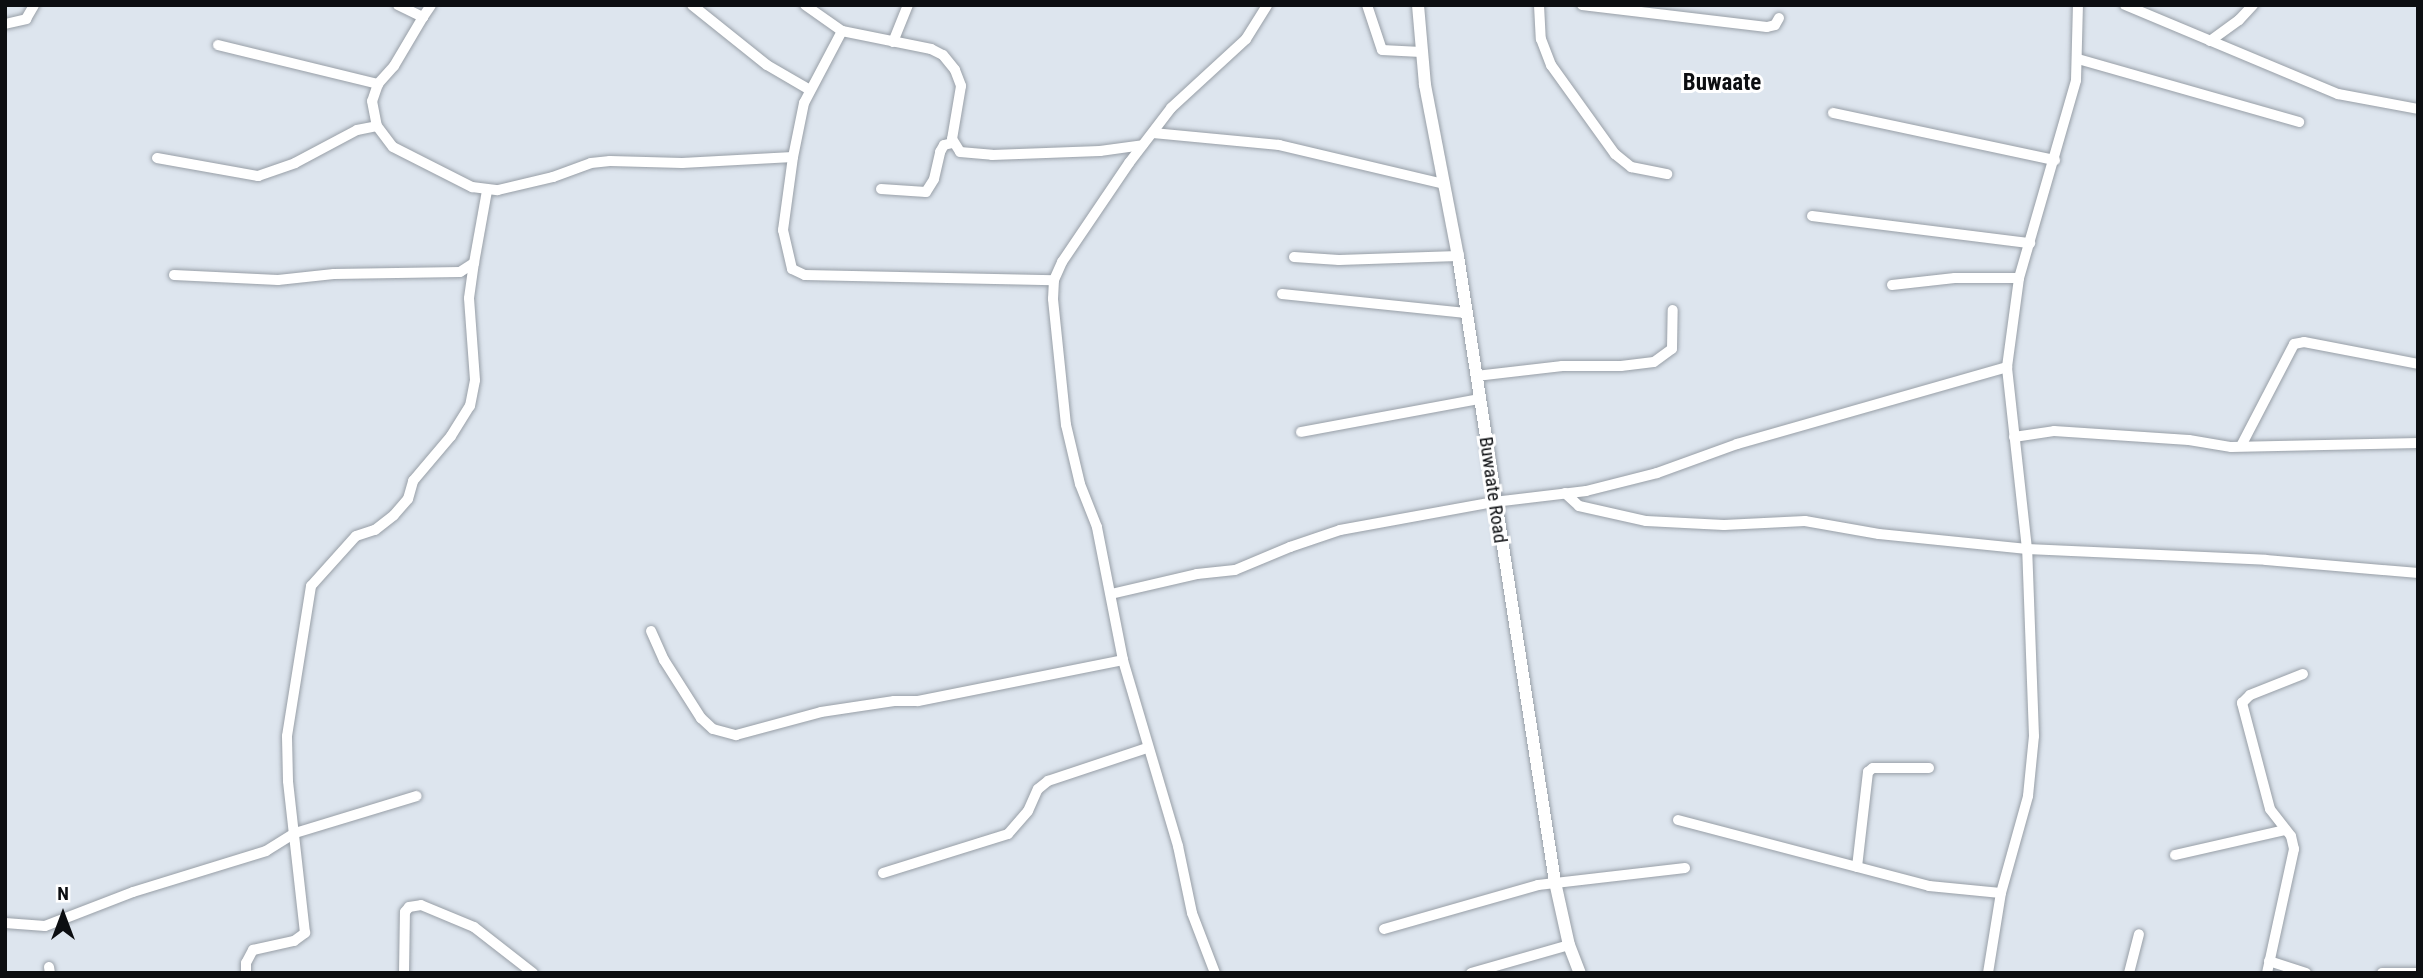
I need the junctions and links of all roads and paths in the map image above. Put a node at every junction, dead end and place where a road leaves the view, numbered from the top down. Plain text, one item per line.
1 (34, 5) edge
2 (398, 5) edge
3 (430, 5) edge
4 (692, 5) edge
5 (805, 5) edge
6 (908, 5) edge
7 (1267, 5) edge
8 (1367, 5) edge
9 (1418, 5) edge
10 (1539, 5) edge
11 (1582, 5) edge
12 (2078, 5) edge
13 (2125, 5) edge
14 (2253, 5) edge
15 (423, 17) junction
16 (1779, 18) dead end
17 (5, 24) edge
18 (842, 32) junction
19 (2210, 41) junction
20 (893, 42) junction
21 (218, 45) dead end
22 (1421, 52) junction
23 (2078, 60) junction
24 (378, 84) junction
25 (810, 90) junction
26 (2418, 109) edge
27 (1833, 113) dead end
28 (2299, 122) dead end
29 (377, 126) junction
30 (1153, 133) junction
31 (953, 143) junction
32 (1143, 145) junction
33 (793, 157) junction
34 (157, 158) dead end
35 (2055, 160) junction
36 (1667, 174) dead end
37 (1444, 184) junction
38 (881, 189) dead end
39 (487, 191) junction
40 (1812, 216) dead end
41 (2031, 243) junction
42 (1458, 256) junction
43 (1294, 257) dead end
44 (474, 263) junction
45 (174, 275) dead end
46 (2018, 278) junction
47 (1054, 280) junction
48 (1892, 285) dead end
49 (1282, 294) dead end
50 (1674, 310) dead end
51 (1466, 313) junction
52 (2418, 364) edge
53 (2007, 367) junction
54 (1476, 376) junction
55 (1479, 399) junction
56 (1301, 432) dead end
57 (2014, 437) junction
58 (2418, 443) edge
59 (2241, 446) junction
60 (1565, 493) junction
61 (1494, 502) junction
62 (2027, 549) junction
63 (2418, 573) edge
64 (1111, 594) junction
65 (651, 631) dead end
66 (1123, 660) junction
67 (2303, 674) dead end
68 (1147, 748) junction
69 (1929, 768) dead end
70 (417, 796) dead end
71 (1678, 820) dead end
72 (2285, 830) junction
73 (295, 833) junction
74 (2175, 855) dead end
75 (1857, 867) junction
76 (1685, 868) dead end
77 (883, 873) dead end
78 (1555, 883) junction
79 (2001, 893) junction
80 (5, 923) edge
81 (1384, 929) dead end
82 (2139, 934) dead end
83 (1569, 945) junction
84 (2270, 961) junction
85 (246, 973) edge
86 (404, 973) edge
87 (533, 973) edge
88 (1215, 973) edge
89 (1471, 973) edge
90 (1580, 973) edge
91 (1988, 973) edge
92 (2129, 973) edge
93 (2267, 973) edge
94 (2306, 973) edge
95 (2382, 973) edge
96 (2417, 973) edge

1 - 17 street
2 - 15 street
3 - 15 street
4 - 25 street
5 - 18 street
6 - 20 street
7 - 30 street
8 - 22 street
9 - 22 street, Buwaate Road
10 - 36 street
11 - 16 street
12 - 23 street
13 - 19 street
14 - 19 street
15 - 24 street
18 - 20 street
18 - 25 street
19 - 26 street
20 - 31 street
21 - 24 street
22 - 37 street, Buwaate Road
23 - 28 street
23 - 35 street
24 - 29 street
25 - 33 street
27 - 35 street
29 - 34 street
29 - 39 street
30 - 32 street
30 - 37 street
31 - 32 street
31 - 38 street
32 - 47 street
33 - 39 street
33 - 47 street
35 - 41 street
37 - 42 street, Buwaate Road
39 - 44 street
40 - 41 street
41 - 46 street
42 - 43 street
42 - 51 street, Buwaate Road
44 - 45 street
44 - 73 street
46 - 48 street
46 - 53 street
47 - 64 street
49 - 51 street
50 - 54 street
51 - 54 street, Buwaate Road
52 - 59 street
53 - 57 street
53 - 60 street
54 - 55 street, Buwaate Road
55 - 56 street
55 - 61 street, Buwaate Road
57 - 59 street
57 - 62 street
58 - 59 street
60 - 61 street
60 - 62 street
61 - 64 street
61 - 78 street, Buwaate Road
62 - 63 street
62 - 79 street
64 - 66 street
65 - 66 street
66 - 68 street
67 - 72 street
68 - 77 street
68 - 88 street
69 - 75 street
70 - 73 street
71 - 75 street
72 - 74 street
72 - 84 street
73 - 80 street
73 - 85 street
75 - 79 street
76 - 78 street
78 - 81 street
78 - 83 street, Buwaate Road
79 - 91 street
82 - 92 street
83 - 89 street
83 - 90 street, Buwaate Road
84 - 93 street
84 - 94 street
86 - 87 street
95 - 96 street

